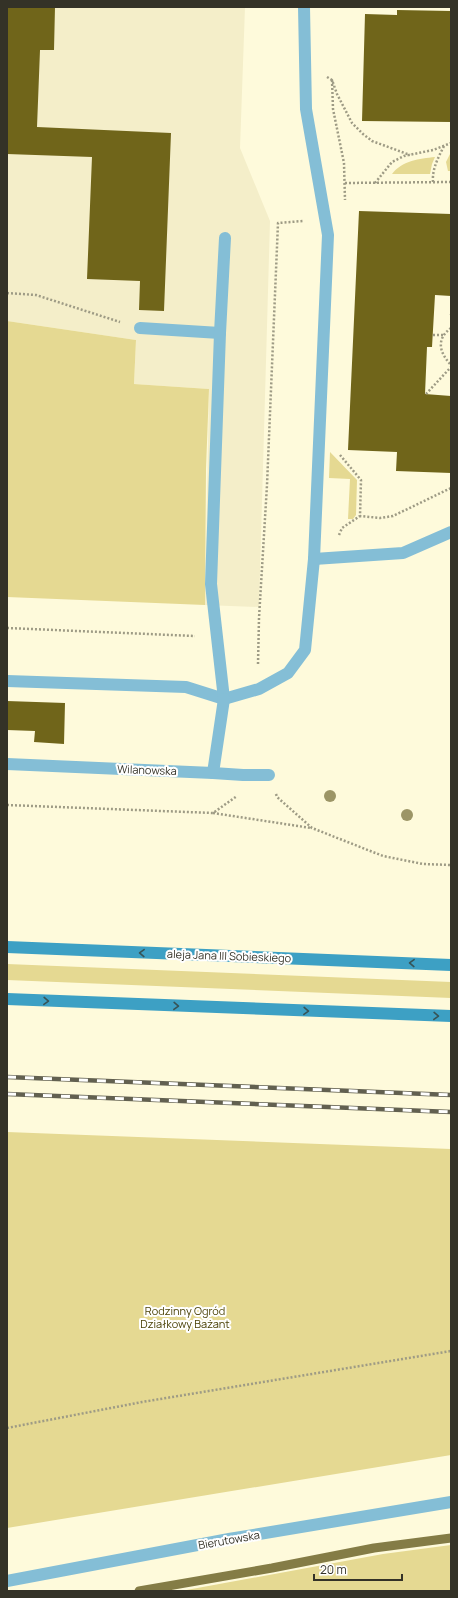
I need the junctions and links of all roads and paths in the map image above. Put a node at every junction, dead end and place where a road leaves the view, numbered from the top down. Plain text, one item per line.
1 (304, 7) edge
2 (332, 80) dead end
3 (451, 143) edge
4 (445, 145) junction
5 (410, 155) junction
6 (433, 182) junction
7 (451, 182) edge
8 (375, 183) junction
9 (320, 184) junction
10 (326, 220) junction
11 (225, 238) dead end
12 (7, 293) edge
13 (140, 328) joint
14 (451, 328) edge
15 (220, 333) junction
16 (433, 334) dead end
17 (444, 334) junction
18 (451, 366) edge
19 (426, 394) dead end
20 (451, 488) edge
21 (380, 518) dead end
22 (451, 532) edge
23 (314, 559) junction
24 (7, 628) edge
25 (217, 637) junction
26 (258, 667) dead end
27 (7, 681) edge
28 (224, 699) junction
29 (7, 764) edge
30 (213, 773) junction
31 (243, 775) junction
32 (269, 775) joint
33 (7, 805) edge
34 (213, 813) junction
35 (312, 828) junction
36 (451, 865) edge
37 (7, 948) edge
38 (451, 965) edge
39 (7, 999) edge
40 (451, 1016) edge
41 (451, 1351) edge
42 (7, 1428) edge
43 (451, 1502) edge
44 (7, 1581) edge

1 - 9 street
2 - 5 path
3 - 4 path
4 - 5 path
4 - 6 path
5 - 8 path
6 - 7 path
6 - 8 path
8 - 9 path
9 - 10 street
10 - 23 street
10 - 26 path
11 - 15 street
12 - 13 path
13 - 15 street
14 - 17 path
15 - 25 street
16 - 17 path
17 - 18 path
18 - 19 path
20 - 21 path
22 - 23 street
23 - 28 street
24 - 25 path
25 - 28 street
27 - 28 street
28 - 30 street
29 - 30 street, Wilanowska
30 - 31 street, Wilanowska
31 - 32 street, Wilanowska
31 - 34 path
32 - 35 path
33 - 34 path
34 - 35 path
35 - 36 path
38 -> 37 main road, aleja Jana III Sobieskiego
39 -> 40 main road
41 - 42 path
43 - 44 street, Bierutowska

